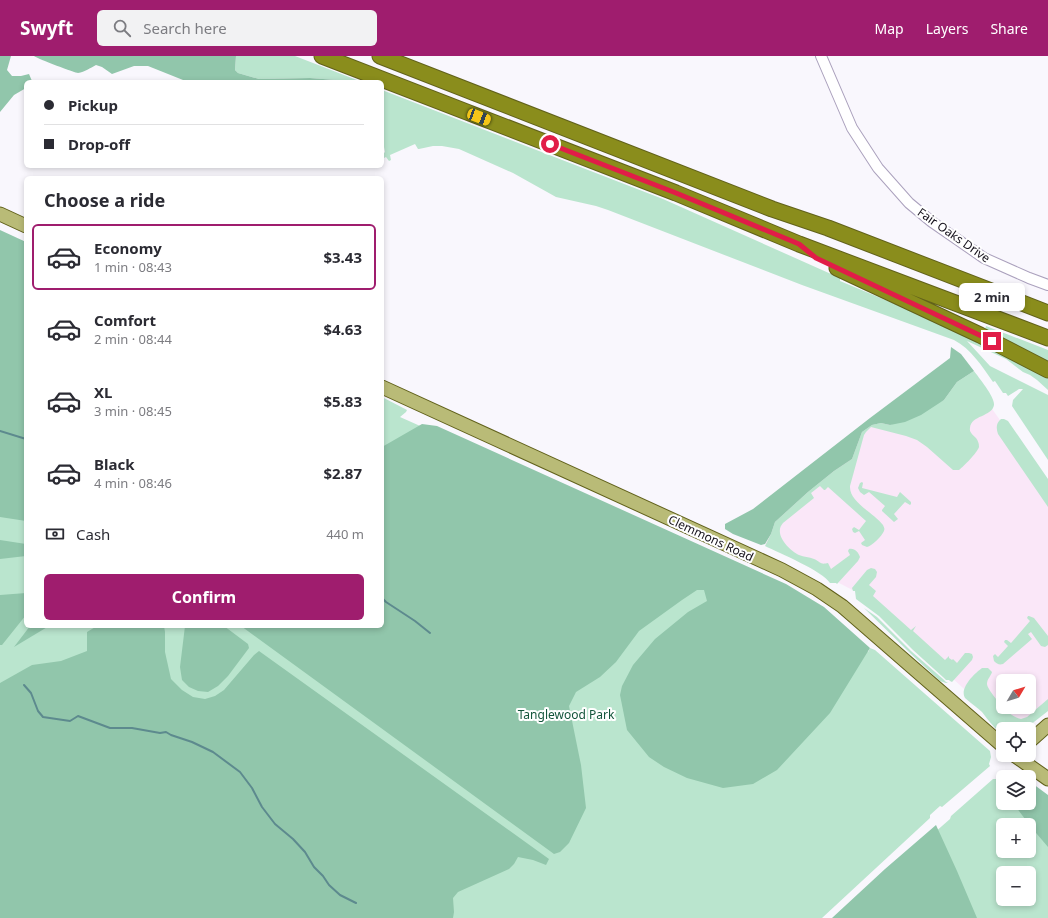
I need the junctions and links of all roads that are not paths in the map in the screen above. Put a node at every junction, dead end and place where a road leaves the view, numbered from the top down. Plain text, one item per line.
1 (322, 56) edge
2 (380, 56) edge
3 (821, 56) edge
4 (0, 214) edge
5 (24, 225) edge
6 (799, 244) junction
7 (1048, 285) edge
8 (1048, 313) edge
9 (1048, 338) edge
10 (1048, 370) edge
11 (384, 388) edge
12 (1048, 726) edge
13 (1036, 736) edge
14 (996, 740) edge
15 (1024, 762) edge
16 (1048, 779) edge

1 - 6 highway
2 - 8 highway
3 - 7 street, Fair Oaks Drive
4 - 5 main road
6 - 9 highway
6 - 10 highway
11 - 14 main road, Clemmons Road
12 - 13 main road
15 - 16 main road

